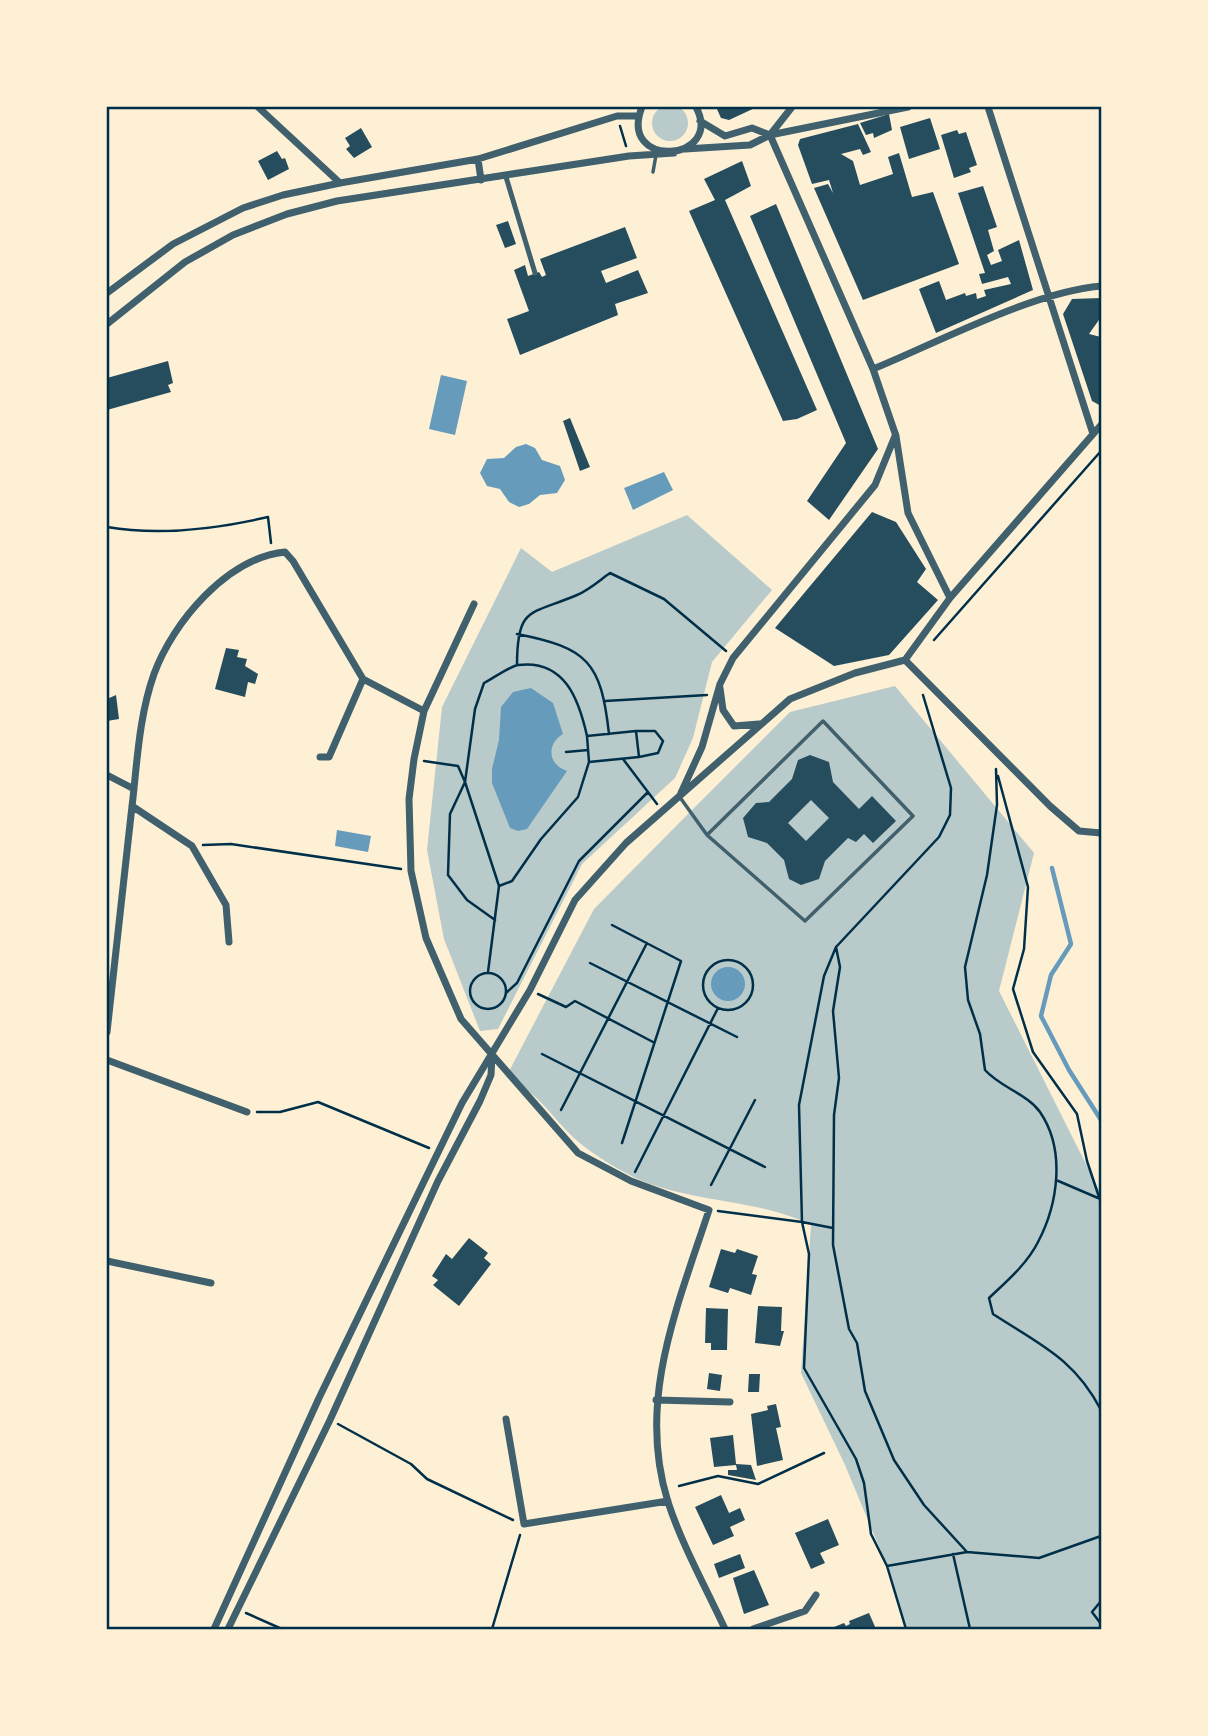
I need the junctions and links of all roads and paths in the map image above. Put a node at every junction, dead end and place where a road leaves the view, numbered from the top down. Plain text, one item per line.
1 (258, 107) edge
2 (642, 107) edge
3 (696, 107) edge
4 (792, 107) edge
5 (908, 107) edge
6 (988, 107) edge
7 (639, 116) junction
8 (700, 121) junction
9 (619, 123) dead end
10 (770, 135) junction
11 (626, 146) dead end
12 (684, 149) junction
13 (674, 153) junction
14 (656, 155) junction
15 (478, 159) junction
16 (653, 172) dead end
17 (506, 177) junction
18 (481, 180) junction
19 (340, 183) junction
20 (535, 273) dead end
21 (1101, 286) edge
22 (107, 293) edge
23 (1047, 296) junction
24 (107, 324) edge
25 (873, 369) junction
26 (1101, 425) edge
27 (1093, 434) junction
28 (896, 436) junction
29 (1101, 450) edge
30 (107, 527) edge
31 (272, 554) junction
32 (950, 598) junction
33 (474, 604) dead end
34 (517, 634) junction
35 (926, 646) dead end
36 (733, 658) junction
37 (905, 660) junction
38 (517, 665) junction
39 (363, 678) junction
40 (928, 682) junction
41 (720, 684) junction
42 (717, 694) junction
43 (605, 701) junction
44 (424, 711) junction
45 (759, 724) junction
46 (636, 731) junction
47 (609, 734) junction
48 (587, 736) junction
49 (588, 750) junction
50 (566, 752) dead end
51 (320, 757) dead end
52 (639, 757) junction
53 (414, 759) junction
54 (622, 759) junction
55 (589, 762) junction
56 (107, 775) edge
57 (465, 782) junction
58 (134, 789) junction
59 (679, 796) junction
60 (132, 806) junction
61 (663, 812) junction
62 (1101, 832) edge
63 (707, 835) junction
64 (192, 846) junction
65 (411, 871) junction
66 (499, 886) junction
67 (495, 920) junction
68 (612, 925) dead end
69 (229, 942) dead end
70 (647, 943) junction
71 (836, 947) junction
72 (590, 963) dead end
73 (488, 972) junction
74 (627, 982) junction
75 (551, 999) dead end
76 (667, 1002) junction
77 (718, 1008) junction
78 (608, 1020) junction
79 (710, 1023) junction
80 (107, 1032) edge
81 (737, 1037) dead end
82 (654, 1042) junction
83 (492, 1054) junction
84 (542, 1054) dead end
85 (107, 1060) edge
86 (580, 1073) junction
87 (635, 1100) junction
88 (755, 1100) dead end
89 (561, 1110) dead end
90 (247, 1112) joint
91 (664, 1114) junction
92 (622, 1143) dead end
93 (730, 1148) junction
94 (439, 1151) junction
95 (765, 1167) dead end
96 (1056, 1180) junction
97 (631, 1181) junction
98 (711, 1185) dead end
99 (1098, 1198) junction
100 (1101, 1203) edge
101 (709, 1210) junction
102 (802, 1222) junction
103 (833, 1228) junction
104 (107, 1261) edge
105 (211, 1283) dead end
106 (656, 1401) junction
107 (730, 1402) dead end
108 (1101, 1410) edge
109 (506, 1419) dead end
110 (330, 1420) junction
111 (824, 1453) dead end
112 (679, 1486) dead end
113 (668, 1501) junction
114 (524, 1524) junction
115 (1101, 1536) edge
116 (967, 1552) junction
117 (953, 1554) junction
118 (887, 1566) junction
119 (816, 1595) dead end
120 (1101, 1601) edge
121 (237, 1609) junction
122 (1101, 1624) edge
123 (214, 1629) edge
124 (228, 1629) edge
125 (282, 1629) edge
126 (492, 1629) edge
127 (725, 1629) edge
128 (753, 1629) edge
129 (906, 1629) edge
130 (970, 1629) edge

1 - 19 street
2 - 7 street
3 - 8 street
4 - 10 street
5 - 10 street
6 - 23 street
7 - 13 street
7 - 15 street
8 - 10 street
8 - 12 street
9 - 11 path
10 - 12 street
10 - 25 street
12 - 13 street
13 - 14 street
14 - 16 lane
14 - 17 street
15 - 18 street
15 - 19 street
17 - 18 street
17 - 20 street
18 - 24 street
19 - 22 street
21 - 23 street
23 - 25 street
23 - 27 street
25 - 28 street
26 - 27 street
27 - 32 street
28 - 32 street
28 - 36 street
29 - 35 path
30 - 31 path
31 - 39 street
31 - 58 street
32 - 37 street
33 - 44 street
34 - 36 path
34 - 38 path
34 - 43 path
36 - 41 street
37 - 40 street
37 - 45 street
38 - 48 path
38 - 57 path
39 - 44 street
39 - 51 street
40 - 62 street
40 - 71 path
41 - 42 street
41 - 45 street
42 - 43 path
42 - 59 street
43 - 47 path
44 - 53 street
45 - 59 street
46 - 47 path
46 - 52 path
46 - 52 path
47 - 48 path
48 - 49 path
49 - 50 path
49 - 55 path
52 - 54 path
53 - 57 path
53 - 65 street
54 - 55 path
54 - 61 path
55 - 66 path
56 - 58 street
57 - 66 path
57 - 67 path
58 - 60 street
59 - 61 street
59 - 63 lane
60 - 64 street
60 - 80 street
61 - 83 street
63 - 63 lane
64 - 65 path
64 - 69 street
65 - 83 street
66 - 67 path
67 - 73 path
68 - 70 path
70 - 74 path
70 - 76 path
71 - 102 path
71 - 103 path
72 - 74 path
73 - 73 path
74 - 76 path
74 - 78 path
75 - 78 path
76 - 79 path
76 - 82 path
77 - 77 path
77 - 79 path
78 - 82 path
78 - 86 path
79 - 81 path
79 - 91 path
82 - 87 path
83 - 94 street
83 - 97 street
83 - 110 street
84 - 86 path
85 - 90 street
86 - 87 path
86 - 89 path
87 - 91 path
87 - 92 path
88 - 93 path
90 - 94 path
91 - 93 path
91 - 97 path
93 - 95 path
93 - 98 path
94 - 123 street
96 - 99 path
96 - 99 path
96 - 108 path
97 - 101 street
99 - 100 path
101 - 102 path
101 - 106 street
102 - 103 path
102 - 118 path
103 - 116 path
104 - 105 street
106 - 107 street
106 - 113 street
109 - 114 street
110 - 114 path
110 - 121 street
111 - 112 path
113 - 114 street
113 - 127 street
114 - 126 path
115 - 116 path
116 - 117 path
117 - 118 path
117 - 130 path
118 - 129 path
119 - 128 street
120 - 122 path
121 - 124 street
121 - 125 path

